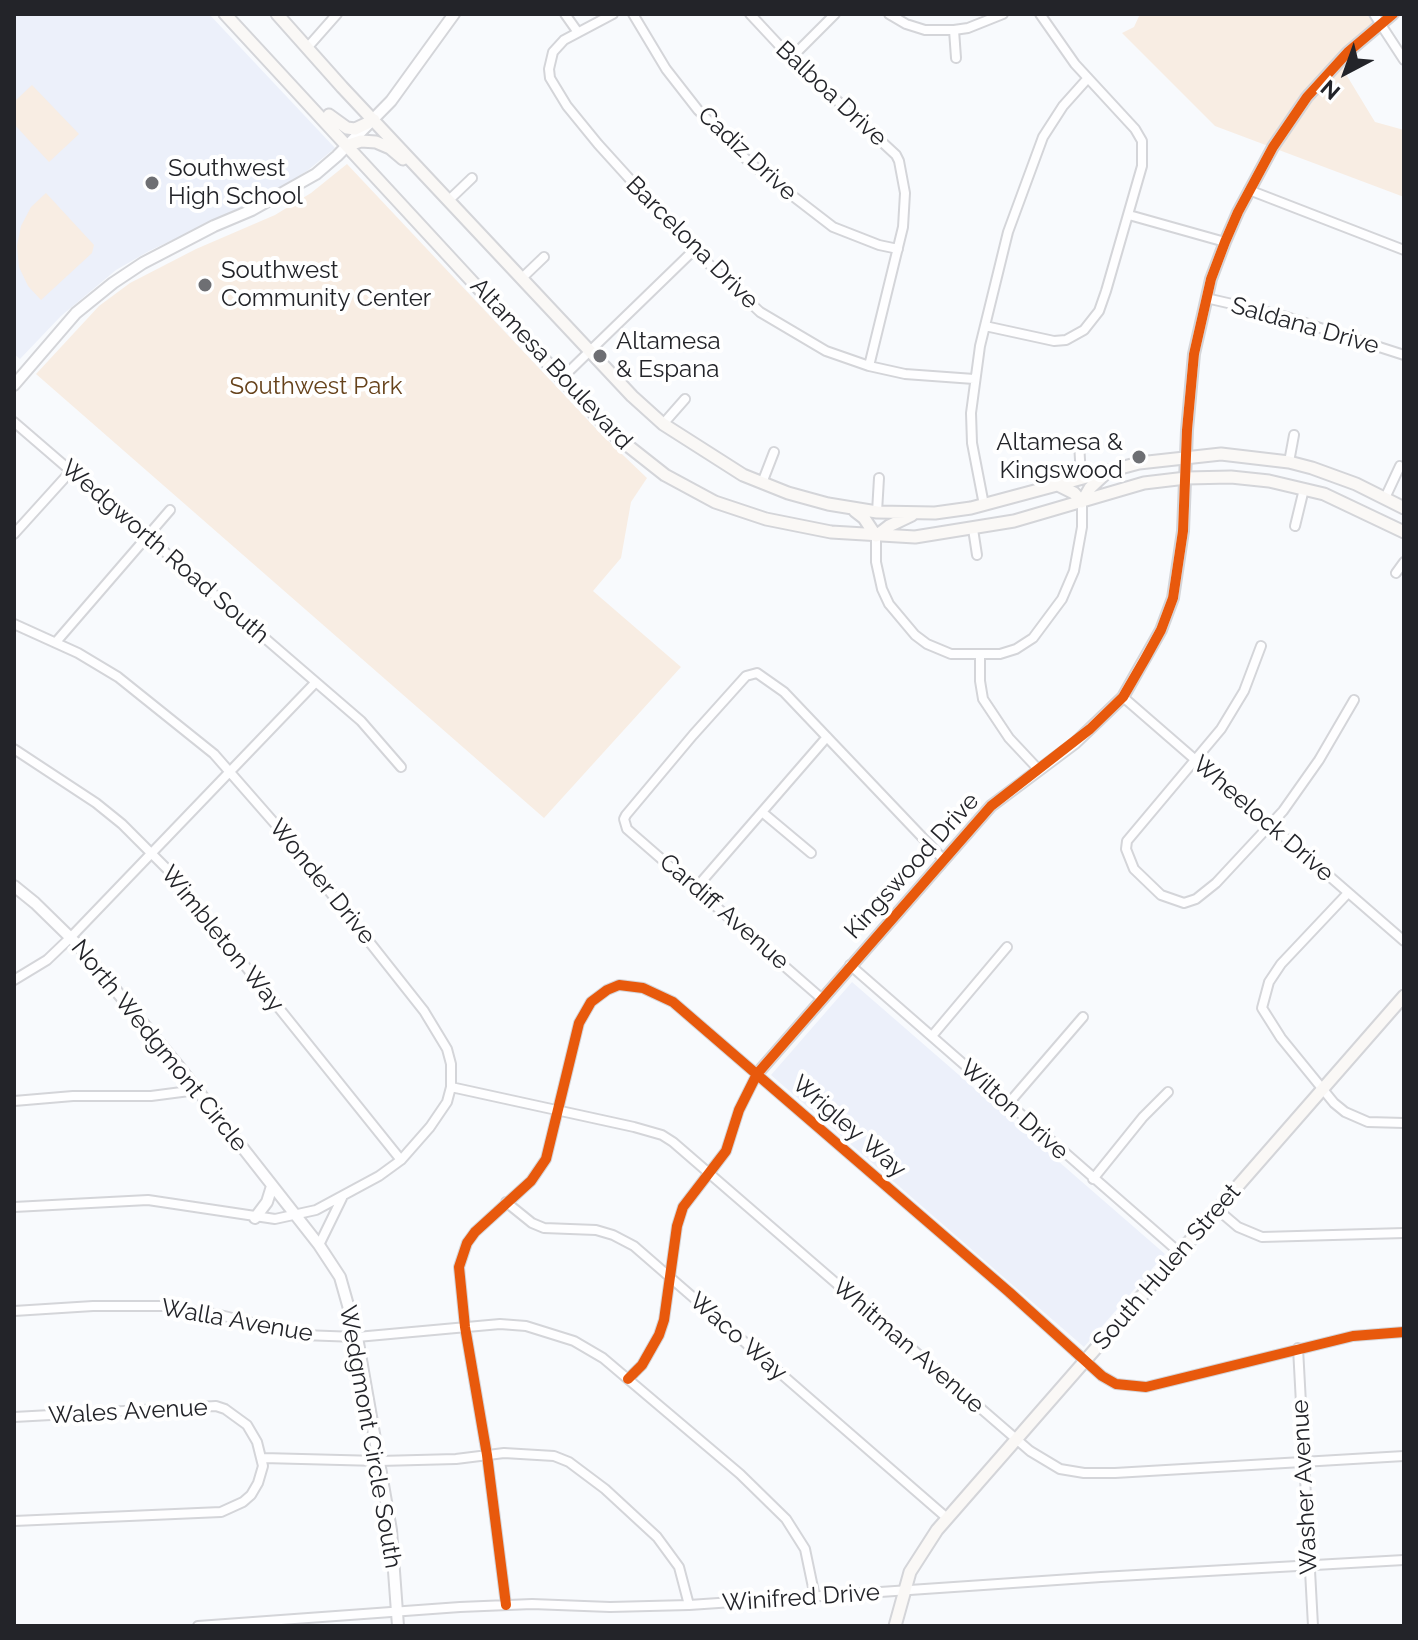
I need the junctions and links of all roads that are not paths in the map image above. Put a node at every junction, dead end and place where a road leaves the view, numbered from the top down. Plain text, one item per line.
1 (225, 14) edge
2 (277, 14) edge
3 (337, 14) edge
4 (454, 14) edge
5 (565, 14) edge
6 (613, 14) edge
7 (633, 14) edge
8 (750, 14) edge
9 (835, 14) edge
10 (889, 14) edge
11 (1003, 14) edge
12 (1040, 14) edge
13 (1374, 14) edge
14 (1393, 14) edge
15 (1381, 24) junction
16 (954, 30) junction
17 (577, 31) junction
18 (307, 48) junction
19 (791, 58) junction
20 (956, 58) dead end
21 (1404, 60) edge
22 (1088, 78) junction
23 (308, 102) junction
24 (374, 120) junction
25 (349, 145) junction
26 (426, 176) junction
27 (472, 178) dead end
28 (1249, 190) junction
29 (449, 200) junction
30 (1129, 215) junction
31 (1225, 242) junction
32 (898, 249) junction
33 (694, 250) junction
34 (1404, 250) edge
35 (544, 257) dead end
36 (521, 279) junction
37 (1206, 298) junction
38 (985, 326) junction
39 (589, 353) junction
40 (1404, 355) edge
41 (869, 366) junction
42 (561, 379) junction
43 (974, 379) junction
44 (14, 385) edge
45 (685, 399) dead end
46 (14, 422) edge
47 (663, 424) junction
48 (1294, 435) dead end
49 (1079, 442) dead end
50 (774, 452) dead end
51 (1187, 456) junction
52 (1289, 462) junction
53 (1400, 466) dead end
54 (71, 471) junction
55 (1108, 471) junction
56 (879, 478) dead end
57 (1081, 478) junction
58 (1186, 478) junction
59 (762, 483) junction
60 (1356, 484) junction
61 (1058, 485) junction
62 (1304, 489) junction
63 (1385, 498) junction
64 (1082, 502) junction
65 (1347, 504) junction
66 (984, 505) junction
67 (850, 508) junction
68 (1404, 508) edge
69 (170, 510) dead end
70 (877, 512) junction
71 (916, 513) junction
72 (1006, 522) junction
73 (1295, 526) dead end
74 (973, 529) junction
75 (957, 531) junction
76 (1404, 532) edge
77 (14, 534) edge
78 (149, 535) junction
79 (876, 536) junction
80 (977, 555) dead end
81 (1404, 562) edge
82 (1396, 573) dead end
83 (14, 624) edge
84 (56, 642) junction
85 (1261, 646) dead end
86 (980, 655) junction
87 (315, 683) junction
88 (1123, 697) junction
89 (1354, 700) dead end
90 (827, 737) junction
91 (14, 749) edge
92 (1196, 761) junction
93 (401, 767) dead end
94 (1039, 770) junction
95 (231, 772) junction
96 (762, 812) junction
97 (1271, 825) junction
98 (151, 853) junction
99 (811, 853) dead end
100 (943, 859) junction
101 (14, 886) edge
102 (696, 888) junction
103 (1348, 893) junction
104 (71, 937) junction
105 (1404, 941) edge
106 (1007, 947) dead end
107 (850, 965) junction
108 (14, 980) edge
109 (1404, 996) edge
110 (821, 998) junction
111 (1083, 1017) dead end
112 (932, 1036) junction
113 (757, 1074) junction
114 (451, 1087) junction
115 (1323, 1088) junction
116 (197, 1090) junction
117 (1168, 1092) dead end
118 (14, 1101) edge
119 (1008, 1104) junction
120 (559, 1112) junction
121 (1404, 1123) edge
122 (401, 1160) junction
123 (709, 1174) junction
124 (1093, 1179) junction
125 (272, 1186) junction
126 (342, 1198) junction
127 (506, 1202) junction
128 (14, 1207) edge
129 (1218, 1210) junction
130 (295, 1215) junction
131 (255, 1218) junction
132 (1404, 1233) edge
133 (319, 1245) junction
134 (1180, 1253) junction
135 (670, 1278) junction
136 (14, 1311) edge
137 (465, 1327) junction
138 (1404, 1332) edge
139 (357, 1337) junction
140 (1298, 1348) junction
141 (1085, 1361) junction
142 (628, 1379) junction
143 (14, 1417) edge
144 (1017, 1439) junction
145 (487, 1455) junction
146 (1404, 1456) edge
147 (263, 1458) junction
148 (379, 1461) junction
149 (1303, 1462) junction
150 (947, 1518) junction
151 (14, 1521) edge
152 (1404, 1560) edge
153 (1310, 1564) junction
154 (903, 1591) junction
155 (815, 1597) junction
156 (506, 1605) junction
157 (689, 1605) junction
158 (397, 1613) junction
159 (198, 1626) edge
160 (398, 1626) edge
161 (895, 1626) edge
162 (1313, 1626) edge

1 - 23 main road, Altamesa Boulevard
2 - 18 main road, Altamesa Boulevard
3 - 18 street
4 - 24 street
5 - 17 street
6 - 17 street
7 - 32 street, Cadiz Drive
8 - 19 street, Balboa Drive
9 - 19 street
10 - 16 street
11 - 16 street
12 - 22 street
13 - 15 street
14 - 15 street, Kingswood Drive
15 - 21 street
15 - 28 street, Kingswood Drive
16 - 20 street
17 - 33 street, Barcelona Drive
18 - 24 main road, Altamesa Boulevard
19 - 32 street, Balboa Drive
22 - 30 street
22 - 38 street
23 - 24 main road
23 - 25 main road, Altamesa Boulevard
24 - 25 street
24 - 26 main road, Altamesa Boulevard
25 - 26 main road
25 - 42 main road, Altamesa Boulevard
25 - 44 street
26 - 29 main road, Altamesa Boulevard
27 - 29 street
28 - 31 street, Kingswood Drive
28 - 34 street
29 - 36 main road, Altamesa Boulevard
30 - 31 street
30 - 38 street
31 - 37 street, Kingswood Drive
32 - 41 street, Balboa Drive
33 - 39 street
33 - 41 street, Barcelona Drive
35 - 36 street, Altamesa Boulevard
36 - 39 main road, Altamesa Boulevard
37 - 40 street, Saldana Drive
37 - 51 street, Kingswood Drive
38 - 43 street
39 - 42 street
39 - 47 main road, Altamesa Boulevard
41 - 43 street, Barcelona Drive
42 - 79 main road, Altamesa Boulevard
43 - 66 street
45 - 47 street, Altamesa Boulevard
46 - 54 street, Wedgworth Road South
47 - 59 main road, Altamesa Boulevard
48 - 52 street
49 - 57 street
50 - 59 street
51 - 52 main road, Altamesa Boulevard
51 - 55 main road, Altamesa Boulevard
51 - 58 street, Kingswood Drive
52 - 60 main road, Altamesa Boulevard
53 - 63 street
54 - 77 street
54 - 78 street, Wedgworth Road South
55 - 57 main road, Altamesa Boulevard
55 - 64 main road
56 - 70 street
57 - 61 main road, Altamesa Boulevard
58 - 62 main road, Altamesa Boulevard
58 - 64 main road, Altamesa Boulevard
58 - 88 street, Kingswood Drive
59 - 67 main road, Altamesa Boulevard
60 - 63 main road, Altamesa Boulevard
60 - 65 main road
61 - 64 main road
61 - 66 main road, Altamesa Boulevard
62 - 65 main road, Altamesa Boulevard
62 - 73 street
63 - 68 main road, Altamesa Boulevard
64 - 72 main road, Altamesa Boulevard
64 - 86 street
65 - 76 main road, Altamesa Boulevard
66 - 71 main road, Altamesa Boulevard
66 - 72 main road
66 - 75 main road
67 - 70 main road, Altamesa Boulevard
67 - 79 main road
69 - 78 street
70 - 71 main road, Altamesa Boulevard
71 - 79 main road
72 - 74 main road, Altamesa Boulevard
74 - 75 main road, Altamesa Boulevard
74 - 80 street
75 - 79 main road, Altamesa Boulevard
78 - 84 street
78 - 87 street, Wedgworth Road South
79 - 86 street
81 - 82 street
83 - 84 street, Wonder Drive
84 - 95 street, Wonder Drive
85 - 92 street
86 - 94 street
87 - 93 street, Wedgworth Road South
87 - 95 street
88 - 92 street, Wheelock Drive
88 - 94 street, Kingswood Drive
89 - 97 street
90 - 96 street
90 - 100 street
90 - 102 street, Cardiff Avenue
91 - 98 street, Wimbleton Way
92 - 97 street, Wheelock Drive
92 - 97 street
94 - 100 street, Kingswood Drive
95 - 98 street
95 - 114 street, Wonder Drive
96 - 99 street
96 - 102 street
97 - 103 street, Wheelock Drive
98 - 104 street
98 - 122 street, Wimbleton Way
100 - 107 street, Kingswood Drive
101 - 104 street, North Wedgmont Circle
102 - 110 street, Cardiff Avenue
103 - 105 street, Wheelock Drive
103 - 115 street
104 - 108 street
104 - 116 street, North Wedgmont Circle
106 - 112 street
107 - 110 street, Kingswood Drive
107 - 112 street, Wilton Drive
109 - 115 main road, South Hulen Street
110 - 113 street, Kingswood Drive
111 - 119 street
112 - 119 street, Wilton Drive
113 - 120 street, Wrigley Way
113 - 123 street, Kingswood Drive
113 - 141 street, Wrigley Way
114 - 120 street, Whitman Avenue
114 - 122 street
115 - 121 street
115 - 129 main road, South Hulen Street
116 - 118 street
116 - 125 street, North Wedgmont Circle
117 - 124 street
119 - 124 street, Wilton Drive
120 - 123 street, Whitman Avenue
120 - 127 street, Wrigley Way
122 - 126 street
123 - 135 street, Kingswood Drive
123 - 144 street, Whitman Avenue
124 - 134 street, Wilton Drive
125 - 130 street, North Wedgmont Circle
125 - 131 street
126 - 130 street
126 - 133 street
127 - 135 street, Waco Way
127 - 137 street, Wrigley Way
128 - 131 street
129 - 132 street
129 - 134 main road, South Hulen Street
130 - 131 street
130 - 133 street, Wedgmont Circle South
133 - 139 street, Wedgmont Circle South
134 - 141 main road, South Hulen Street
135 - 142 street, Kingswood Drive
135 - 150 street, Waco Way
136 - 139 street, Walla Avenue
137 - 139 street, Walla Avenue
137 - 142 street, Walla Avenue
137 - 145 street, Wrigley Way
138 - 140 street, Wrigley Way
139 - 148 street, Wedgmont Circle South
140 - 141 street, Wrigley Way
140 - 149 street, Washer Avenue
141 - 144 main road, South Hulen Street
142 - 155 street, Walla Avenue
143 - 147 street, Wales Avenue
144 - 149 street, Whitman Avenue
144 - 150 main road, South Hulen Street
145 - 148 street
145 - 156 street, Wrigley Way
145 - 157 street
146 - 149 street, Whitman Avenue
147 - 148 street
147 - 151 street
148 - 158 street, Wedgmont Circle South
149 - 153 street, Washer Avenue
150 - 154 main road, South Hulen Street
152 - 153 street, Winifred Drive
153 - 154 street, Winifred Drive
153 - 162 street, Washer Avenue
154 - 155 street, Winifred Drive
154 - 161 main road, South Hulen Street
155 - 157 street, Winifred Drive
156 - 157 street, Winifred Drive
156 - 158 street, Winifred Drive
158 - 159 street, Winifred Drive
158 - 160 street, Wedgmont Circle South

